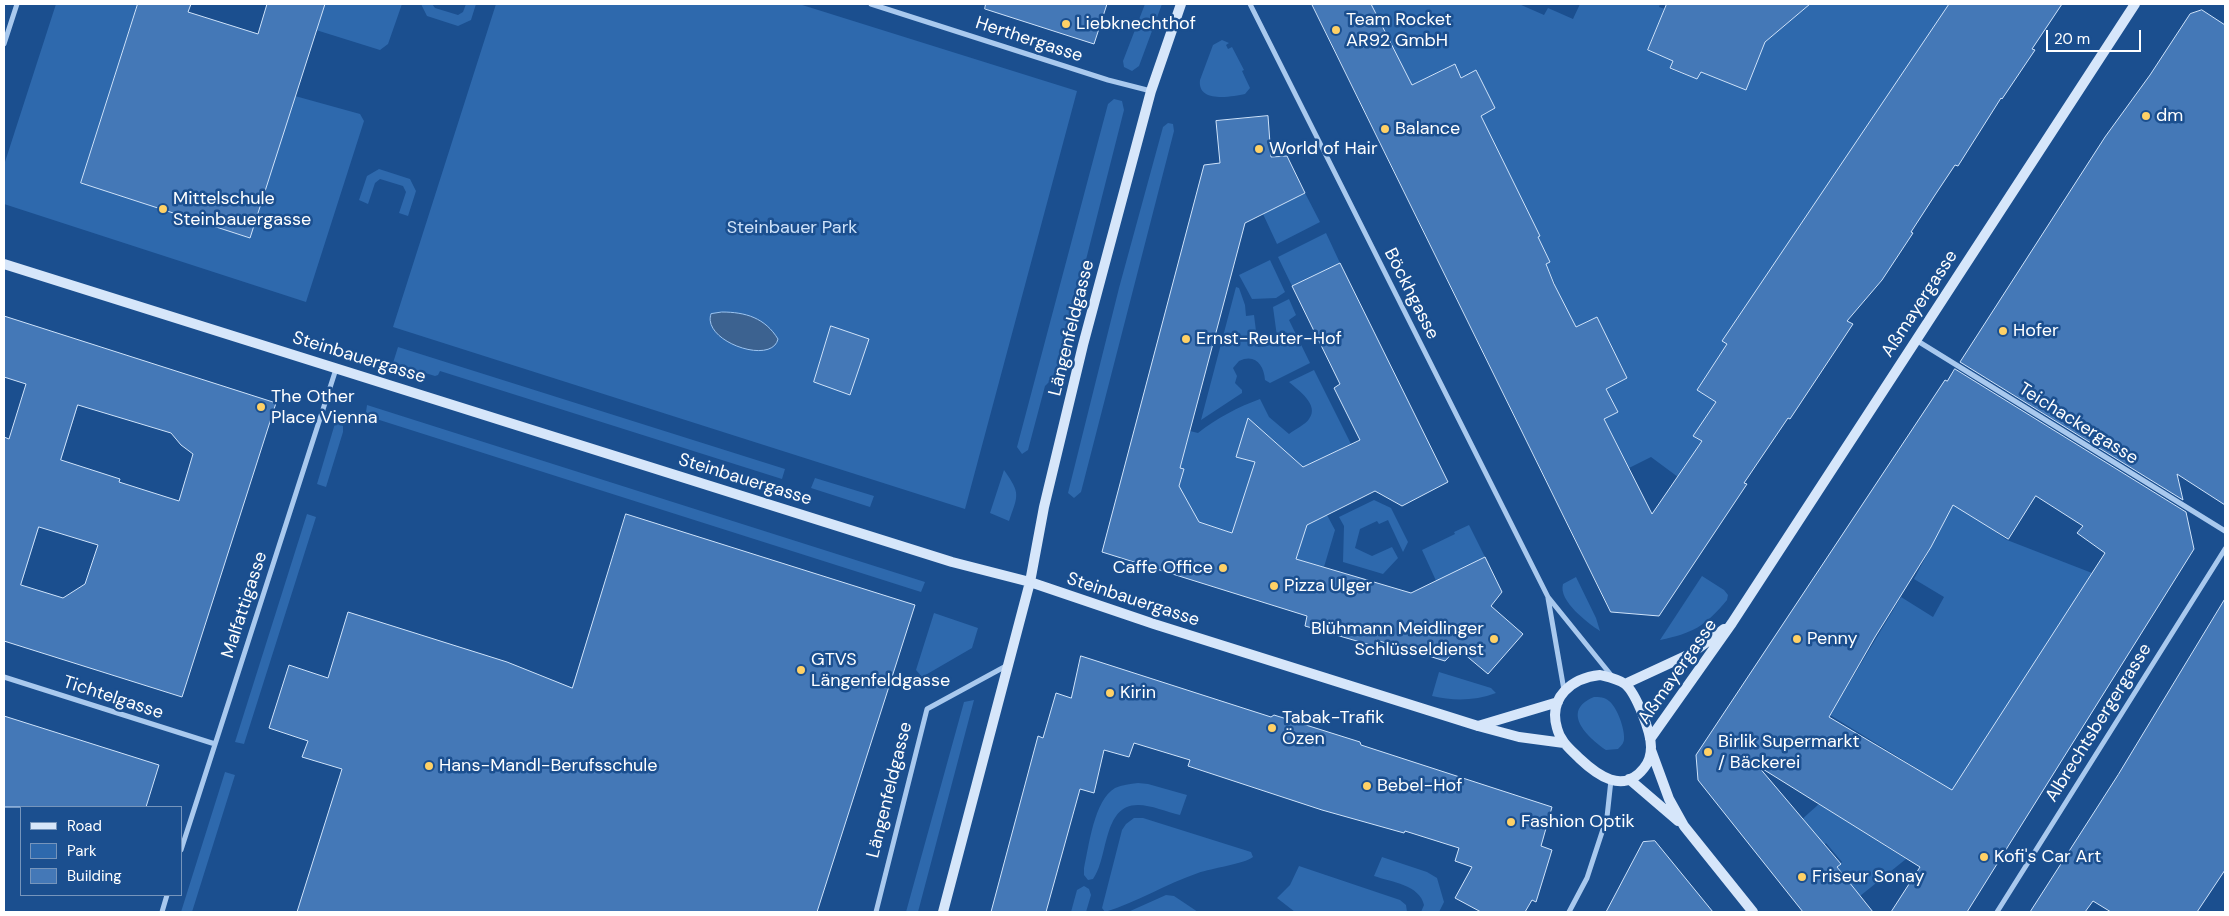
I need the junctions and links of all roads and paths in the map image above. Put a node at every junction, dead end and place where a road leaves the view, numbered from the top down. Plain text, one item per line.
1 (17, 4) edge
2 (871, 4) edge
3 (1181, 4) edge
4 (1250, 4) edge
5 (2135, 4) edge
6 (4, 44) edge
7 (1151, 91) junction
8 (4, 264) edge
9 (1916, 340) junction
10 (336, 368) junction
11 (2225, 531) edge
12 (2225, 549) edge
13 (1030, 582) junction
14 (1548, 598) junction
15 (1732, 623) junction
16 (1009, 664) junction
17 (4, 677) edge
18 (1613, 678) junction
19 (1625, 684) junction
20 (1564, 690) junction
21 (1558, 702) junction
22 (1478, 726) junction
23 (1564, 743) junction
24 (215, 744) junction
25 (1651, 744) junction
26 (1629, 779) junction
27 (1611, 780) junction
28 (1684, 826) junction
29 (182, 847) edge
30 (167, 896) edge
31 (162, 912) edge
32 (876, 912) edge
33 (943, 912) edge
34 (1569, 912) edge
35 (1754, 912) edge
36 (1997, 912) edge

1 - 6 street
2 - 7 street, Herthergasse
3 - 7 street, Längenfeldgasse
4 - 14 street, Böckhgasse
5 - 9 street, Aßmayergasse
7 - 13 street, Längenfeldgasse
8 - 10 street, Steinbauergasse
9 - 11 street, Teichackergasse
9 - 15 street, Aßmayergasse
10 - 13 street, Steinbauergasse
10 - 24 street, Malfattigasse
12 - 36 street, Albrechtsbergergasse
13 - 16 street, Längenfeldgasse
13 - 22 street, Steinbauergasse
14 - 18 street, Böckhgasse
14 - 20 street, Böckhgasse
15 - 19 street, Aßmayergasse
15 - 25 street, Aßmayergasse
16 - 32 street, Längenfeldgasse
16 - 33 street, Längenfeldgasse
17 - 24 street, Tichtelgasse
18 - 19 street
18 - 20 street
19 - 25 street
20 - 21 street
21 - 22 street
21 - 23 street
22 - 23 street, Steinbauergasse
23 - 27 street
24 - 29 street, Malfattigasse
25 - 26 street
25 - 28 street
26 - 27 street
26 - 28 street
27 - 34 street
28 - 35 street
30 - 31 street

